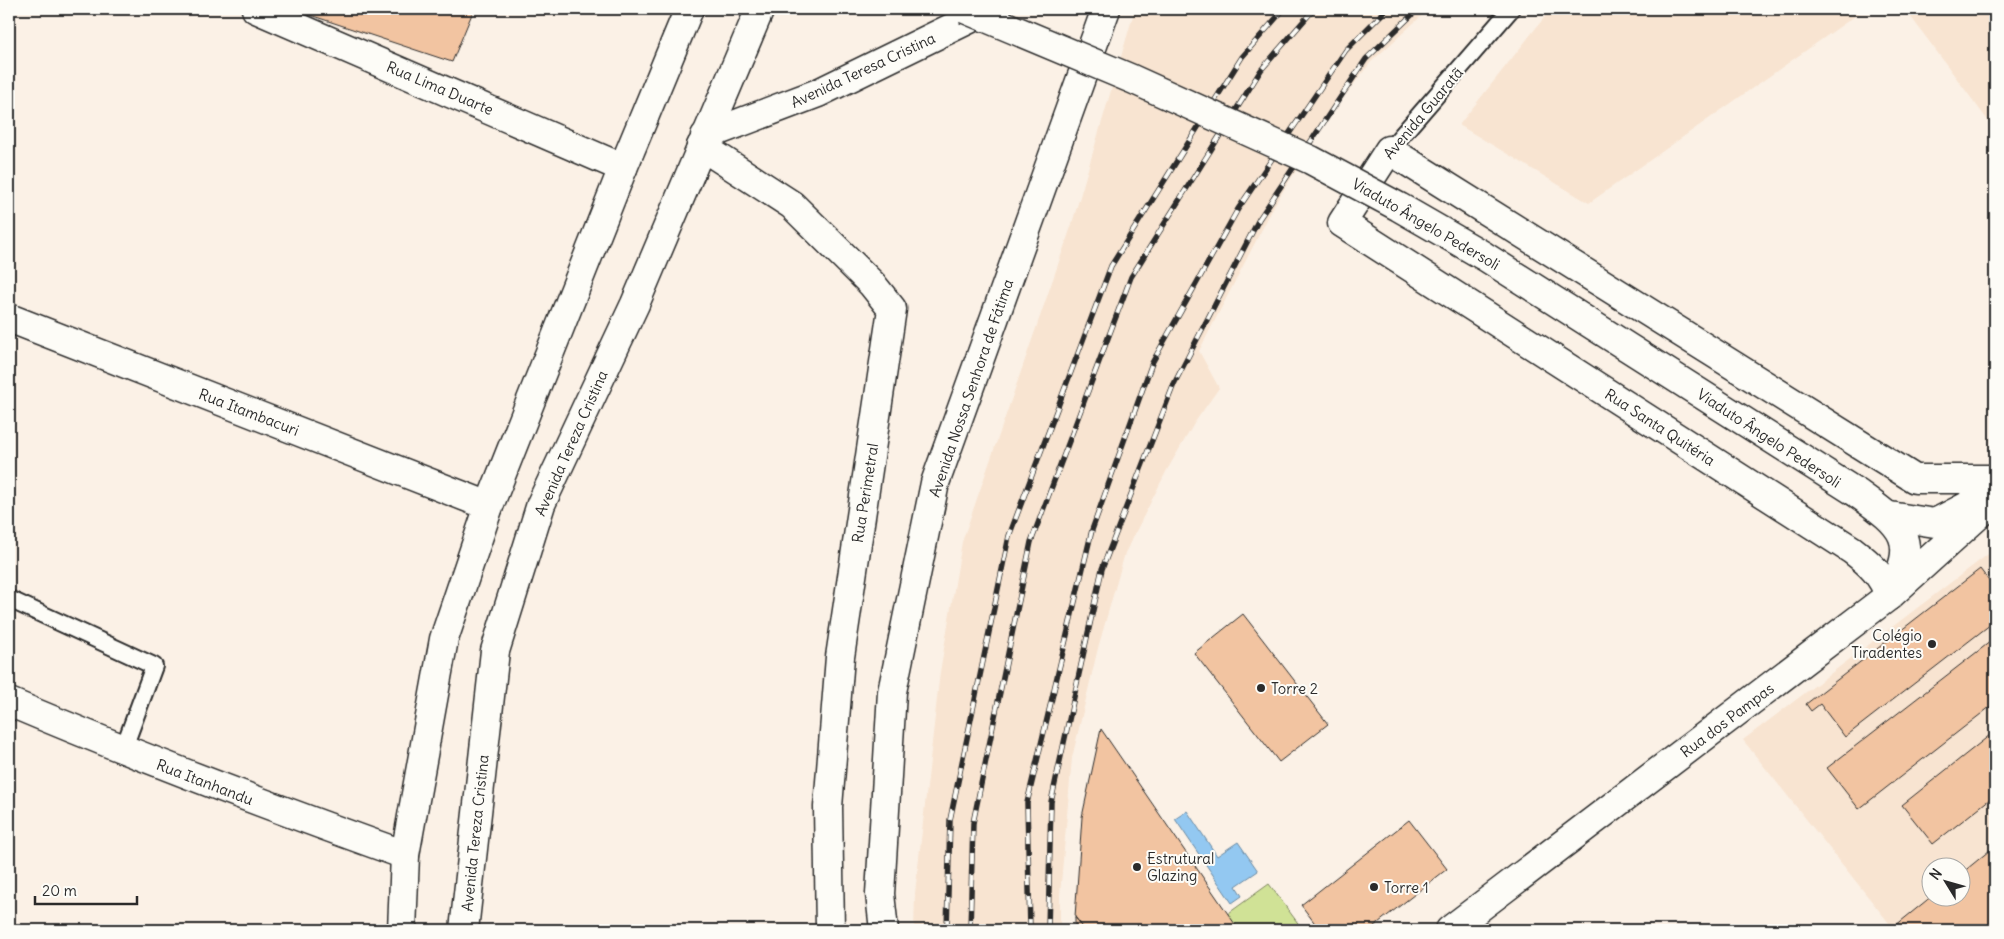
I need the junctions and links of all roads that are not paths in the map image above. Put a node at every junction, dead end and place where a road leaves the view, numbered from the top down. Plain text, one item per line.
1 (256, 9) edge
2 (689, 9) edge
3 (760, 9) edge
4 (966, 9) edge
5 (990, 9) edge
6 (1106, 9) edge
7 (1511, 9) edge
8 (703, 141) junction
9 (1390, 150) junction
10 (623, 168) junction
11 (1342, 223) joint
12 (9, 318) edge
13 (1995, 479) edge
14 (1995, 491) edge
15 (1995, 500) edge
16 (489, 506) junction
17 (1890, 516) junction
18 (1889, 596) junction
19 (9, 598) edge
20 (9, 702) edge
21 (122, 750) junction
22 (405, 854) junction
23 (402, 930) edge
24 (464, 930) edge
25 (830, 930) edge
26 (884, 930) edge
27 (1450, 930) edge

1 - 10 main road, Rua Lima Duarte
2 - 10 main road
3 - 8 main road, Avenida Tereza Cristina
4 - 17 main road, Viaduto Ângelo Pedersoli, bridge
5 - 8 main road, Avenida Teresa Cristina
6 - 26 main road, Avenida Nossa Senhora de Fátima
7 - 9 lane, Avenida Guaratã
8 - 24 main road, Avenida Tereza Cristina
8 - 25 main road, Rua Perimetral
9 - 11 main road, Avenida Guaratã
9 - 13 main road
10 - 16 main road
11 - 18 main road, Rua Santa Quitéria
12 - 16 main road, Rua Itambacuri
14 - 17 main road
15 - 18 main road, Rua dos Pampas
16 - 22 main road
17 - 18 main road
18 - 27 main road, Rua dos Pampas
19 - 21 lane
20 - 21 main road, Rua Itanhandu
21 - 22 main road, Rua Itanhandu
22 - 23 main road

